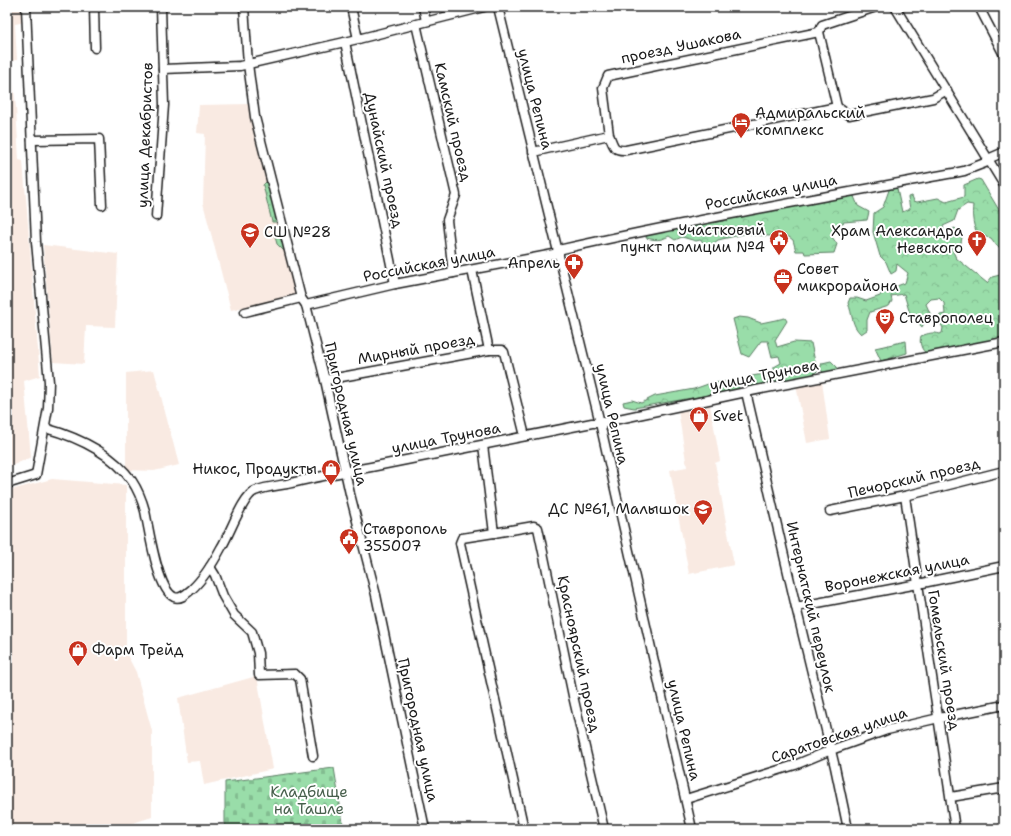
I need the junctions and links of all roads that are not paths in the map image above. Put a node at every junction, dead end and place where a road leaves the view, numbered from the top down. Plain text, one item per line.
1 (26, 7) edge
2 (94, 7) edge
3 (161, 7) edge
4 (244, 7) edge
5 (351, 7) edge
6 (423, 7) edge
7 (484, 7) edge
8 (498, 7) edge
9 (876, 7) edge
10 (895, 7) edge
11 (979, 7) edge
12 (426, 21) junction
13 (416, 24) junction
14 (819, 32) junction
15 (358, 39) junction
16 (345, 42) junction
17 (95, 48) dead end
18 (1004, 55) edge
19 (248, 64) junction
20 (163, 69) junction
21 (947, 90) junction
22 (837, 107) junction
23 (609, 135) junction
24 (32, 140) junction
25 (533, 152) junction
26 (1004, 152) edge
27 (989, 160) junction
28 (1004, 185) edge
29 (102, 205) dead end
30 (156, 216) dead end
31 (558, 252) junction
32 (472, 270) junction
33 (453, 273) junction
34 (395, 284) junction
35 (303, 302) junction
36 (245, 312) dead end
37 (1004, 342) edge
38 (489, 350) junction
39 (325, 380) junction
40 (746, 392) junction
41 (600, 423) junction
42 (45, 428) junction
43 (525, 436) junction
44 (483, 445) junction
45 (1004, 471) edge
46 (345, 472) junction
47 (7, 484) edge
48 (905, 496) junction
49 (830, 511) dead end
50 (494, 533) junction
51 (1004, 566) edge
52 (210, 567) junction
53 (918, 584) junction
54 (796, 607) junction
55 (1004, 705) edge
56 (939, 718) junction
57 (831, 750) junction
58 (313, 756) dead end
59 (1004, 788) edge
60 (951, 797) junction
61 (686, 799) junction
62 (424, 829) edge
63 (524, 829) edge
64 (604, 829) edge
65 (692, 829) edge
66 (848, 829) edge
67 (955, 829) edge

1 - 24 street
2 - 17 street
3 - 20 street, улица Декабристов
4 - 19 street, Пригородная улица
5 - 15 street
6 - 12 street
7 - 12 street
8 - 25 street, улица Репина
9 - 14 street, проезд Ушакова
10 - 21 street
11 - 18 street
12 - 13 street
13 - 15 street
13 - 33 street, Камский проезд
14 - 22 street
14 - 23 street, проезд Ушакова
15 - 16 street
16 - 19 street
16 - 34 street, Дунайский проезд
19 - 20 street
19 - 35 street, Пригородная улица
20 - 30 street, улица Декабристов
21 - 22 street
21 - 27 street
22 - 23 street, проезд Ушакова
23 - 25 street
24 - 29 street
24 - 42 street
25 - 31 street, улица Репина
26 - 27 street, Российская улица
27 - 28 street
27 - 31 street, Российская улица
31 - 32 street, Российская улица
31 - 41 street, улица Репина
32 - 33 street, Российская улица
32 - 38 street, Мирный проезд
33 - 34 street, Российская улица
34 - 35 street, Российская улица
35 - 36 street, Российская улица
35 - 39 street, Пригородная улица
37 - 40 street, улица Трунова
38 - 39 street, Мирный проезд
38 - 43 street, Мирный проезд
39 - 46 street, Пригородная улица
40 - 41 street, улица Трунова
40 - 54 street, Интернатский переулок
41 - 43 street, улица Трунова
41 - 61 street, улица Репина
42 - 47 street
42 - 52 street, улица Трунова
43 - 44 street, улица Трунова
44 - 46 street, улица Трунова
44 - 50 street
45 - 48 street, Печорский проезд
46 - 52 street, улица Трунова
46 - 62 street, Пригородная улица
48 - 49 street, Печорский проезд
48 - 53 street, Гомельский проезд
50 - 63 street, Красноярский проезд
50 - 64 street, Красноярский проезд
51 - 53 street, Воронежская улица
52 - 58 street
53 - 54 street, Воронежская улица
53 - 56 street, Гомельский проезд
54 - 57 street, Интернатский переулок
55 - 56 street, Саратовская улица
56 - 57 street, Саратовская улица
56 - 60 street, Гомельский проезд
57 - 61 street, Саратовская улица
57 - 66 street, Интернатский переулок
59 - 60 street
60 - 67 street, Гомельский проезд
61 - 65 street, улица Репина

